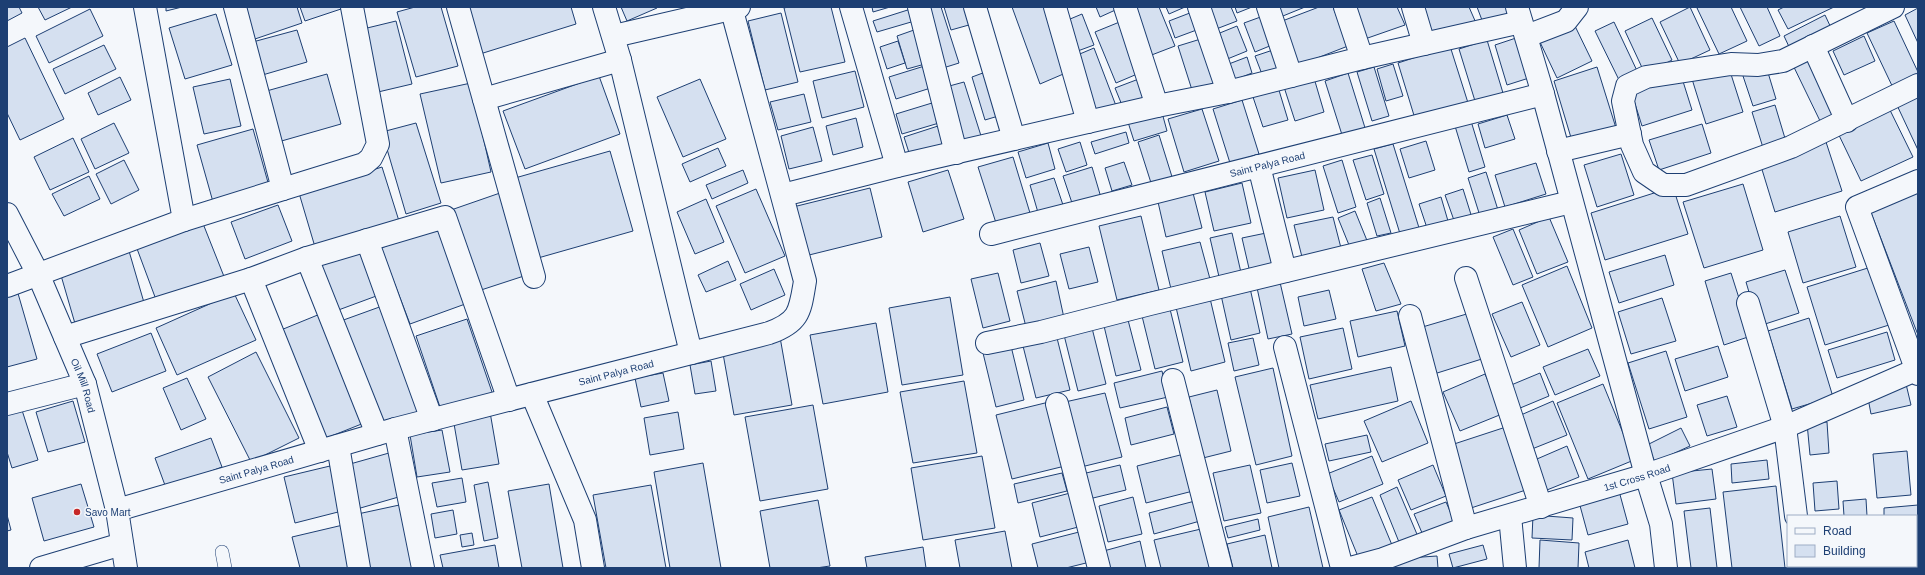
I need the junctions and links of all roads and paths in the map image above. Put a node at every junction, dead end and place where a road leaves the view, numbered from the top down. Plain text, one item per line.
1 (145, 7) edge
2 (235, 7) edge
3 (352, 7) edge
4 (458, 7) edge
5 (604, 7) edge
6 (851, 7) edge
7 (919, 7) edge
8 (976, 7) edge
9 (1055, 7) edge
10 (1125, 7) edge
11 (1200, 7) edge
12 (1268, 7) edge
13 (1346, 7) edge
14 (1413, 7) edge
15 (1577, 7) edge
16 (1893, 7) edge
17 (733, 8) edge
18 (1522, 22) edge
19 (614, 36) junction
20 (1424, 44) junction
21 (1813, 46) junction
22 (1362, 58) junction
23 (620, 60) junction
24 (1291, 76) junction
25 (1918, 85) edge
26 (1228, 92) junction
27 (1543, 94) junction
28 (484, 99) junction
29 (1157, 106) junction
30 (1847, 121) junction
31 (1088, 122) junction
32 (1630, 134) junction
33 (1014, 139) junction
34 (1558, 151) junction
35 (956, 153) junction
36 (897, 166) junction
37 (1259, 166) junction
38 (1918, 181) edge
39 (283, 189) junction
40 (783, 196) junction
41 (1571, 202) junction
42 (7, 214) edge
43 (184, 220) junction
44 (991, 234) dead end
45 (367, 240) junction
46 (307, 258) junction
47 (1285, 271) junction
48 (38, 274) junction
49 (534, 277) dead end
50 (1466, 278) dead end
51 (251, 279) junction
52 (7, 286) edge
53 (1748, 303) dead end
54 (1410, 316) dead end
55 (65, 337) junction
56 (987, 343) dead end
57 (1285, 347) dead end
58 (691, 353) junction
59 (1918, 370) edge
60 (1173, 380) dead end
61 (85, 384) junction
62 (532, 394) junction
63 (510, 400) junction
64 (7, 404) edge
65 (1057, 404) dead end
66 (432, 420) junction
67 (1785, 427) junction
68 (386, 432) junction
69 (329, 449) junction
70 (1646, 475) junction
71 (1541, 507) junction
72 (117, 510) junction
73 (1796, 515) edge
74 (1510, 516) junction
75 (1466, 528) junction
76 (122, 544) junction
77 (222, 552) dead end
78 (1383, 563) edge
79 (41, 568) edge
80 (126, 568) edge
81 (225, 568) edge
82 (359, 568) edge
83 (423, 568) edge
84 (593, 568) edge
85 (1098, 568) edge
86 (1221, 568) edge
87 (1342, 568) edge
88 (1350, 568) edge
89 (1515, 568) edge
90 (1666, 568) edge

1 - 43 street
2 - 39 street
3 - 39 street
4 - 28 street
5 - 19 street
6 - 36 street
7 - 35 street
8 - 33 street
9 - 31 street
10 - 29 street
11 - 26 street
12 - 24 street
13 - 22 street
14 - 20 street
15 - 18 street
16 - 21 street
17 - 19 street
17 - 40 street
18 - 20 street
18 - 27 street
19 - 23 street
20 - 22 street
21 - 30 street
21 - 32 street
22 - 24 street
23 - 28 street
23 - 58 street
24 - 26 street
25 - 30 street
26 - 29 street
27 - 34 street
27 - 37 street, Saint Palya Road
28 - 49 street
29 - 31 street
30 - 32 street
31 - 33 street
32 - 34 street
33 - 35 street
34 - 41 street
35 - 36 street
36 - 40 street
37 - 44 street, Saint Palya Road
37 - 47 street
38 - 59 street
39 - 43 street
40 - 58 street, Saint Palya Road
41 - 47 street
41 - 70 street
42 - 48 street, Oil Mill Road
43 - 48 street
45 - 46 street
45 - 63 street
45 - 66 street
46 - 51 street
46 - 68 street
47 - 56 street
48 - 52 street
48 - 55 street, Oil Mill Road
50 - 71 street
51 - 55 street
51 - 69 street
53 - 67 street
54 - 75 street
55 - 61 street, Oil Mill Road
57 - 87 street
58 - 62 street, Saint Palya Road
59 - 67 street, 1st Cross Road
60 - 86 street
61 - 64 street
61 - 72 street, Oil Mill Road
62 - 63 street, Saint Palya Road
62 - 84 street
63 - 66 street, Saint Palya Road
65 - 85 street
66 - 68 street, Saint Palya Road
67 - 70 street, 1st Cross Road
67 - 73 street
68 - 69 street, Saint Palya Road
68 - 83 street
69 - 72 street, Saint Palya Road
69 - 82 street
70 - 71 street, 1st Cross Road
70 - 90 street
71 - 74 street, 1st Cross Road
72 - 76 street, Oil Mill Road
74 - 75 street, 1st Cross Road
74 - 89 street
75 - 78 street, 1st Cross Road
76 - 79 street
76 - 80 street, Oil Mill Road
77 - 81 lane
78 - 88 street, 1st Cross Road

